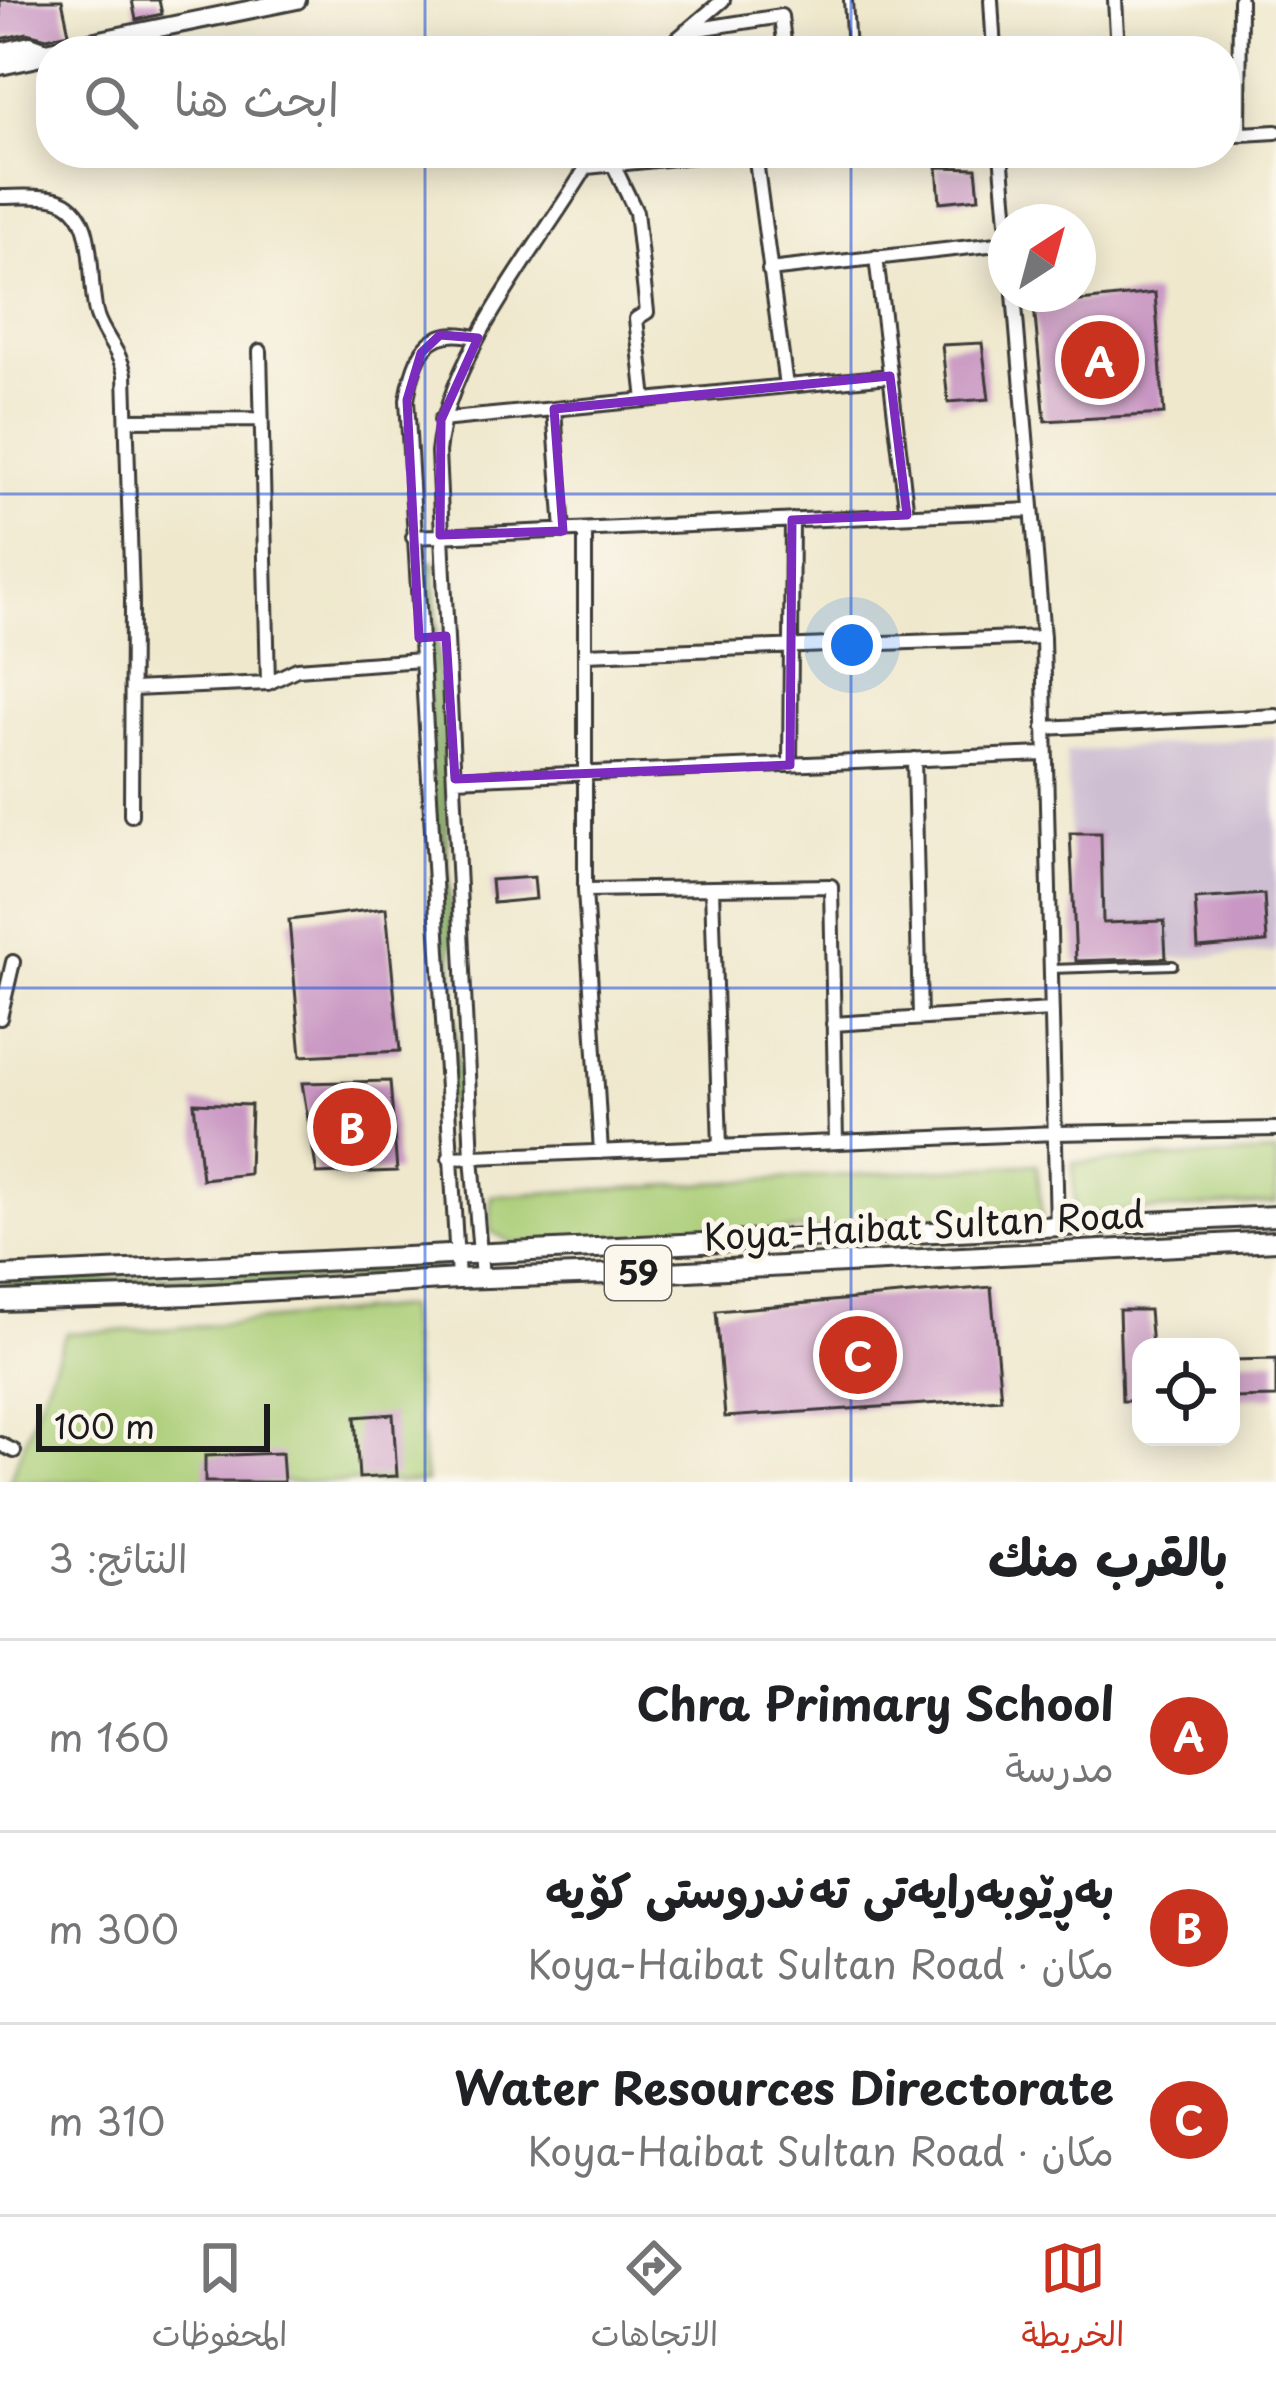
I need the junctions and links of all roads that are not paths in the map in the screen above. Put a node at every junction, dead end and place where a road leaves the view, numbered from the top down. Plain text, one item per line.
1 (297, 0) edge
2 (723, 0) edge
3 (848, 0) edge
4 (991, 0) edge
5 (1115, 0) edge
6 (1240, 0) edge
7 (248, 5) edge
8 (686, 31) junction
9 (112, 36) edge
10 (680, 36) edge
11 (783, 36) edge
12 (850, 36) edge
13 (993, 36) edge
14 (1117, 36) edge
15 (1238, 36) edge
16 (36, 47) edge
17 (0, 52) edge
18 (36, 57) edge
19 (0, 66) edge
20 (1276, 132) edge
21 (1240, 134) edge
22 (586, 168) edge
23 (615, 168) edge
24 (757, 168) edge
25 (1002, 168) edge
26 (0, 197) edge
27 (1005, 204) edge
28 (988, 244) edge
29 (876, 257) junction
30 (770, 270) junction
31 (1016, 312) edge
32 (478, 338) junction
33 (260, 351) dead end
34 (890, 376) junction
35 (786, 386) junction
36 (645, 400) junction
37 (554, 409) junction
38 (261, 419) junction
39 (127, 420) junction
40 (441, 420) junction
41 (1032, 510) junction
42 (907, 515) junction
43 (791, 520) junction
44 (586, 530) junction
45 (563, 531) junction
46 (440, 536) junction
47 (413, 537) junction
48 (446, 637) junction
49 (418, 638) junction
50 (1043, 638) junction
51 (791, 646) junction
52 (585, 654) junction
53 (421, 660) junction
54 (268, 683) junction
55 (132, 689) junction
56 (1276, 716) edge
57 (1044, 728) junction
58 (1044, 754) junction
59 (914, 759) junction
60 (790, 764) junction
61 (585, 773) junction
62 (455, 779) junction
63 (131, 815) dead end
64 (712, 888) junction
65 (585, 890) junction
66 (13, 962) dead end
67 (1173, 965) dead end
68 (1049, 969) junction
69 (1050, 1010) junction
70 (0, 1018) edge
71 (920, 1018) junction
72 (833, 1024) junction
73 (1276, 1129) edge
74 (1055, 1132) junction
75 (836, 1142) junction
76 (720, 1147) junction
77 (601, 1152) junction
78 (472, 1157) junction
79 (449, 1158) junction
80 (1276, 1216) edge
81 (1057, 1228) junction
82 (1276, 1241) edge
83 (455, 1255) junction
84 (479, 1255) junction
85 (0, 1276) edge
86 (482, 1278) junction
87 (458, 1279) junction
88 (0, 1301) edge
89 (0, 1444) edge
90 (14, 1451) dead end

1 - 7 street
2 - 8 street
3 - 12 lane
4 - 13 street
5 - 14 street
6 - 15 street
7 - 9 street
8 - 10 street
8 - 11 street
16 - 17 street
18 - 19 street
20 - 21 street
22 - 32 street
23 - 36 street
24 - 30 street
25 - 27 street
26 - 39 street
28 - 29 street
29 - 30 street
29 - 34 street
30 - 35 street
31 - 41 street
32 - 40 street
32 - 47 street
33 - 38 street
34 - 35 street
34 - 42 street
35 - 36 street
36 - 37 street
37 - 40 street
37 - 45 street
38 - 39 street
38 - 54 street
39 - 55 street
40 - 46 street
41 - 42 street
41 - 50 street
42 - 43 street
43 - 44 street
43 - 51 street
44 - 45 street
44 - 52 street
45 - 46 street
46 - 47 street
46 - 48 street
47 - 49 street
48 - 49 street
48 - 62 street
49 - 53 street
50 - 51 street
50 - 57 street
51 - 52 street
51 - 60 street
52 - 61 street
53 - 54 street
53 - 79 street
54 - 55 street
55 - 63 street
56 - 57 street
57 - 58 street
58 - 59 street
58 - 68 street
59 - 60 street
59 - 71 street
60 - 61 street
61 - 62 street
61 - 65 street
62 - 78 street
64 - 65 street
64 - 72 street
64 - 76 street
65 - 77 street
66 - 70 street
67 - 68 lane
68 - 69 street
69 - 71 street
69 - 74 street
71 - 72 street
72 - 75 street
73 - 74 street
74 - 75 street
74 - 81 street
75 - 76 street
76 - 77 street
77 - 78 street
78 - 79 street
78 - 84 street
79 - 83 street
80 - 81 main road, Koya-Haibat Sultan Road / 59
81 - 84 main road, Koya-Haibat Sultan Road / 59
82 - 86 main road, Koya-Haibat Sultan Road / 59
83 - 84 main road, Koya-Haibat Sultan Road / 59
83 - 85 main road, Koya-Haibat Sultan Road / 59
83 - 87 street
84 - 86 street
86 - 87 main road, Koya-Haibat Sultan Road / 59
87 - 88 main road, Koya-Haibat Sultan Road / 59
89 - 90 street

